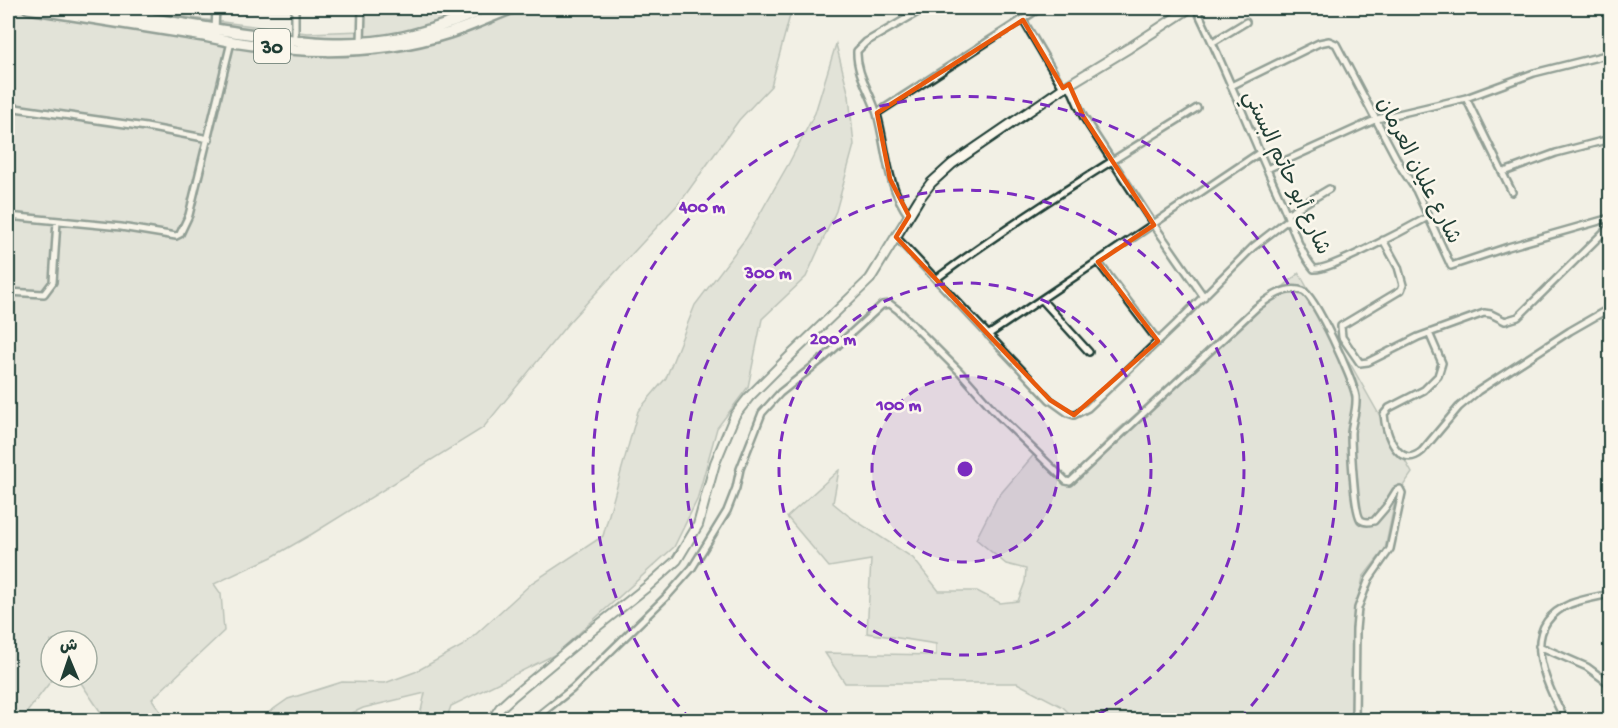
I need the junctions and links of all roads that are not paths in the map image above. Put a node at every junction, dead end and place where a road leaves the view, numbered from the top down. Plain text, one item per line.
1 (28, 8) edge
2 (85, 8) edge
3 (216, 8) edge
4 (295, 8) edge
5 (362, 8) edge
6 (489, 8) edge
7 (513, 8) edge
8 (925, 8) edge
9 (1040, 8) edge
10 (1190, 8) edge
11 (1196, 8) edge
12 (150, 13) edge
13 (1023, 20) junction
14 (1246, 22) dead end
15 (215, 30) junction
16 (295, 41) junction
17 (231, 42) junction
18 (361, 42) junction
19 (1213, 42) junction
20 (1611, 54) edge
21 (1066, 86) junction
22 (1231, 86) junction
23 (1466, 98) junction
24 (8, 107) edge
25 (1197, 108) dead end
26 (877, 113) junction
27 (1377, 119) junction
28 (209, 139) junction
29 (1611, 139) edge
30 (1259, 153) junction
31 (1112, 161) junction
32 (1267, 169) junction
33 (1504, 172) junction
34 (1329, 189) dead end
35 (1512, 192) dead end
36 (8, 216) edge
37 (909, 216) junction
38 (1288, 217) junction
39 (1428, 217) junction
40 (1611, 219) edge
41 (57, 221) junction
42 (1154, 225) junction
43 (1611, 226) edge
44 (896, 237) junction
45 (1383, 240) junction
46 (1098, 262) junction
47 (936, 279) junction
48 (8, 292) edge
49 (1204, 297) junction
50 (1042, 300) junction
51 (1611, 309) edge
52 (1429, 333) junction
53 (988, 335) junction
54 (1158, 341) junction
55 (1089, 352) dead end
56 (1611, 594) edge
57 (1539, 646) junction
58 (1611, 684) edge
59 (492, 720) edge
60 (532, 720) edge
61 (1355, 720) edge
62 (1565, 720) edge

1 - 17 main road, 30
2 - 12 main road, 30
3 - 15 street
4 - 16 street
5 - 18 street
6 - 18 main road, 30
7 - 17 main road, 30
8 - 26 street
9 - 13 street
10 - 21 main road
11 - 19 street, شارع أبو حاتم البستي
12 - 15 main road, 30
13 - 21 street
13 - 26 street
14 - 19 street
15 - 16 main road, 30
16 - 18 main road, 30
17 - 28 street
19 - 22 street, شارع أبو حاتم البستي
20 - 23 street
21 - 31 street
21 - 37 main road
22 - 27 street, شارع عليان العرمان
22 - 30 street, شارع أبو حاتم البستي
23 - 27 street
23 - 33 street
24 - 28 street
25 - 31 street
26 - 37 street
27 - 32 street
27 - 39 street, شارع عليان العرمان
28 - 41 street
29 - 33 street
30 - 32 street, شارع أبو حاتم البستي
30 - 42 street
31 - 42 street
31 - 47 street
32 - 38 street, شارع أبو حاتم البستي
33 - 35 street
34 - 38 street
36 - 41 street
37 - 44 main road
38 - 45 street, شارع أبو حاتم البستي
38 - 49 street
39 - 40 street, شارع عليان العرمان
39 - 45 street, شارع أبو حاتم البستي
41 - 48 street
42 - 46 street
42 - 49 street
43 - 52 street
44 - 47 street
44 - 59 main road
45 - 52 street
46 - 50 street
46 - 54 street
47 - 53 street
49 - 54 street
50 - 53 street
50 - 55 street
51 - 52 street
53 - 54 street
56 - 57 street
57 - 58 street
57 - 62 street
60 - 61 street

